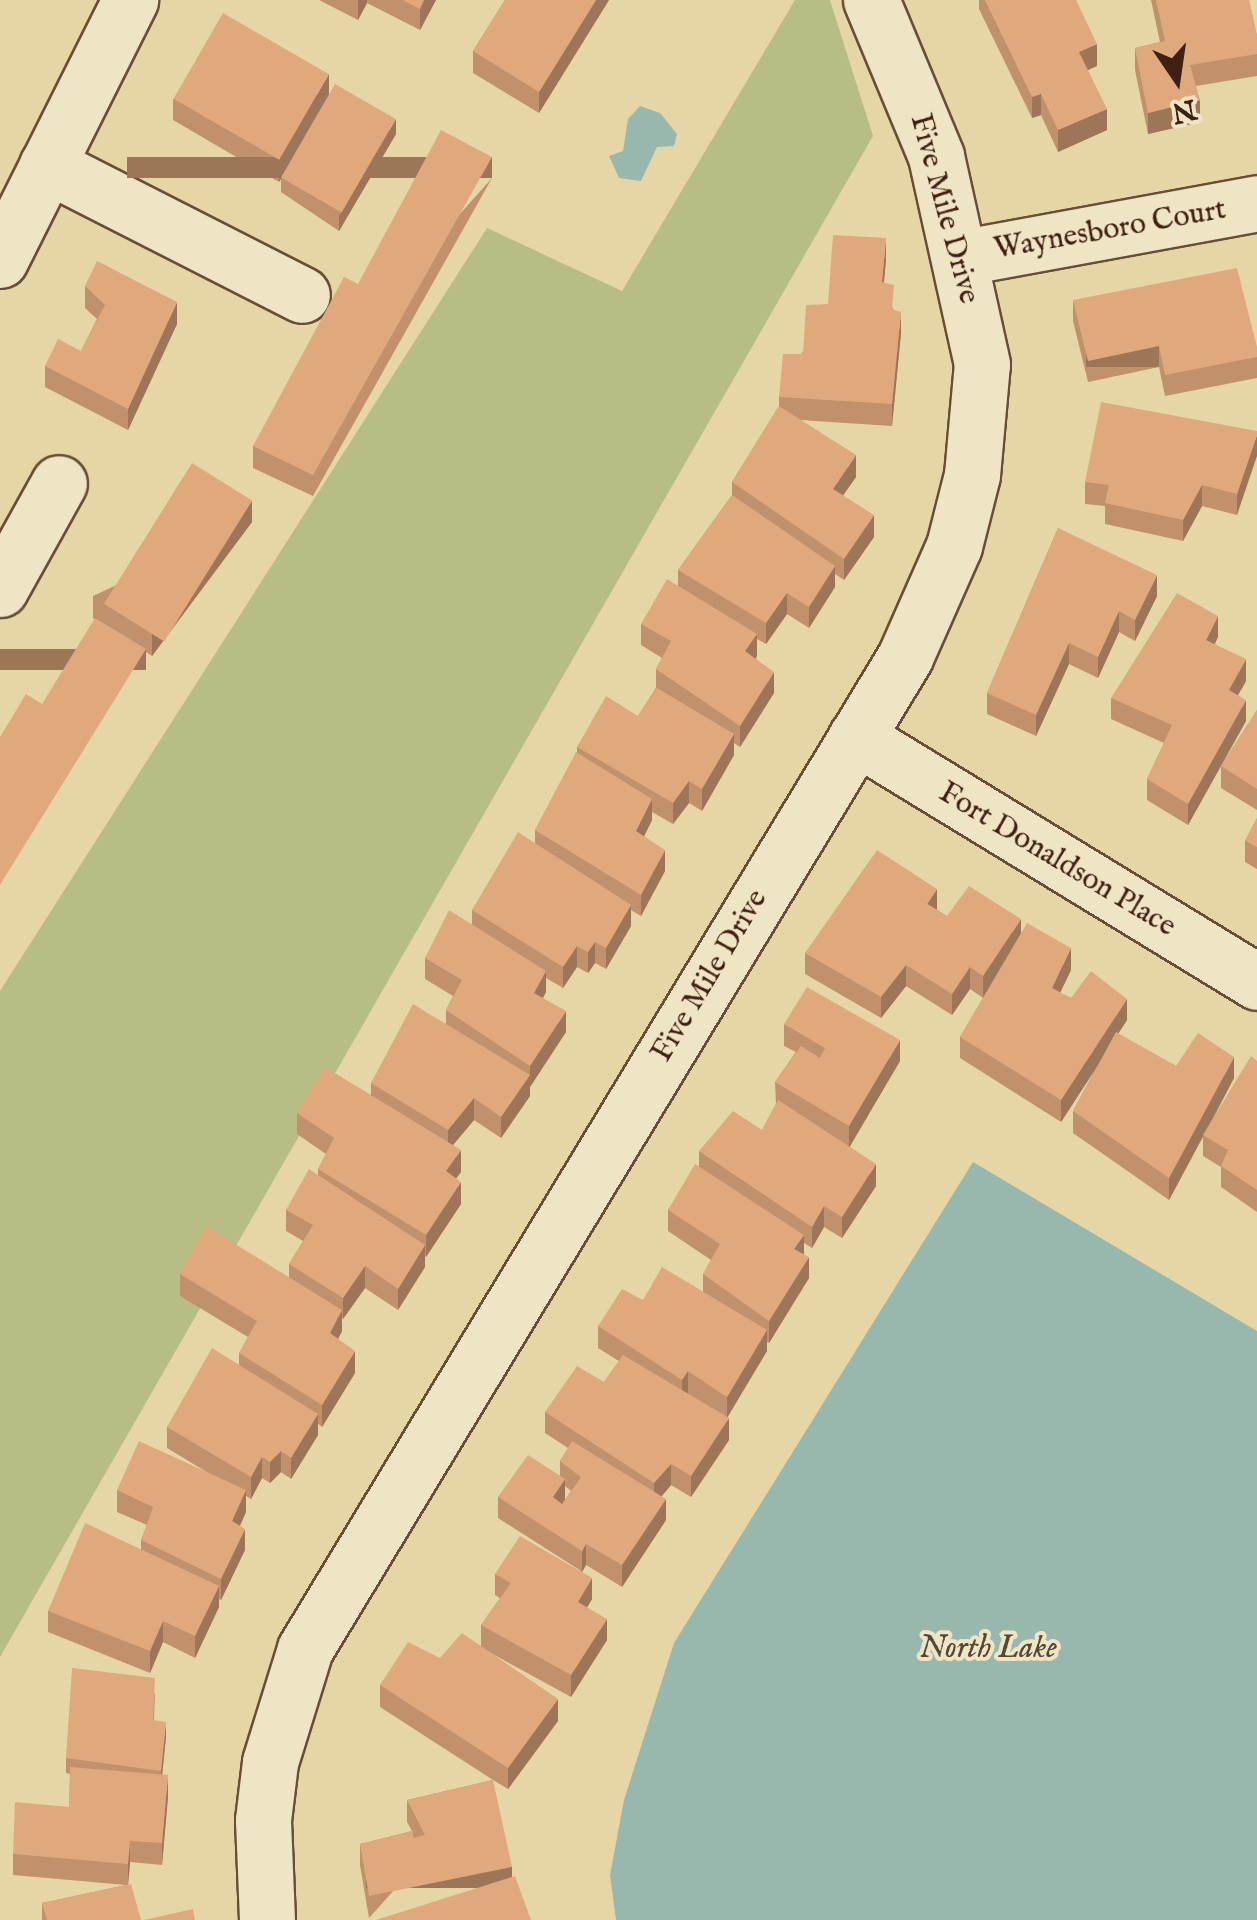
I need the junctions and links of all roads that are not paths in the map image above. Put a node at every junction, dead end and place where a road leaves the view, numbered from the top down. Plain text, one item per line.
1 (130, 0) edge
2 (871, 0) edge
3 (47, 165) junction
4 (1257, 203) edge
5 (964, 258) junction
6 (0, 260) edge
7 (302, 295) dead end
8 (59, 484) dead end
9 (0, 589) edge
10 (856, 737) junction
11 (1257, 982) edge
12 (267, 1920) edge

1 - 3 street
2 - 5 street, Five Mile Drive
3 - 6 street
3 - 7 street
4 - 5 street, Waynesboro Court
5 - 10 street, Five Mile Drive
8 - 9 street
10 - 11 street, Fort Donaldson Place
10 - 12 street, Five Mile Drive

